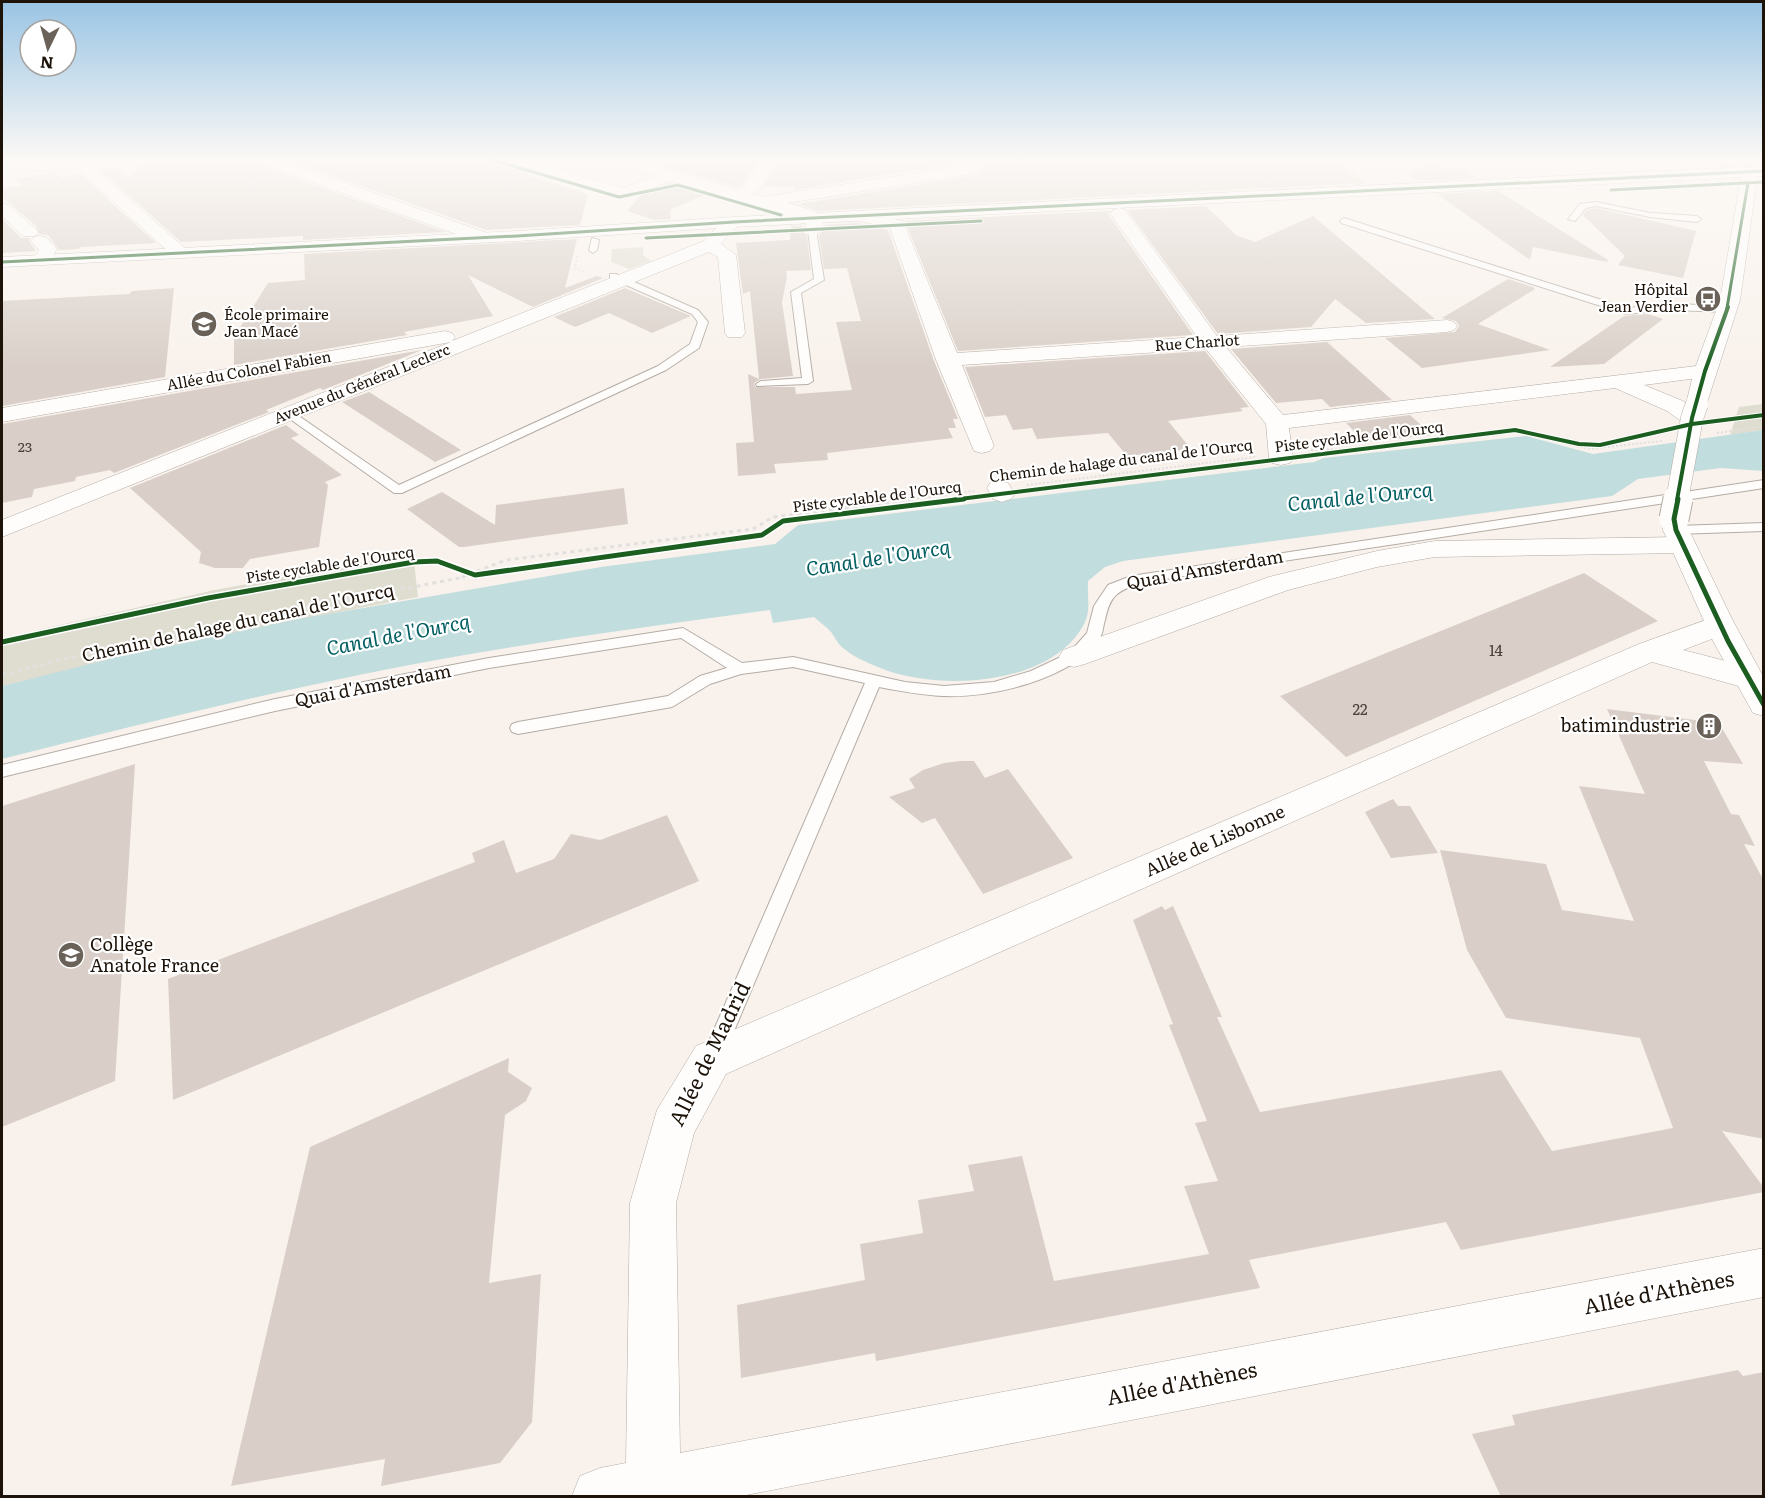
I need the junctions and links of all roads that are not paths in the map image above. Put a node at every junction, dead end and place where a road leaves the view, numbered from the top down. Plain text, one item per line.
1 (27, 230) edge
2 (154, 230) edge
3 (440, 230) edge
4 (755, 230) edge
5 (806, 230) edge
6 (899, 230) edge
7 (1130, 230) edge
8 (1372, 230) edge
9 (1743, 230) edge
10 (448, 233) junction
11 (721, 234) junction
12 (180, 253) junction
13 (42, 260) junction
14 (2, 262) edge
15 (2, 270) edge
16 (618, 277) junction
17 (1727, 309) junction
18 (1447, 326) dead end
19 (498, 330) junction
20 (735, 333) dead end
21 (1211, 342) junction
22 (947, 360) junction
23 (1705, 371) junction
24 (1619, 383) junction
25 (761, 384) dead end
26 (1688, 409) junction
27 (289, 414) junction
28 (2, 415) edge
29 (1276, 423) junction
30 (981, 446) dead end
31 (1281, 456) road end
32 (1764, 484) edge
33 (1764, 526) edge
34 (2, 529) edge
35 (1678, 531) junction
36 (1720, 625) junction
37 (1650, 651) junction
38 (1074, 657) junction
39 (740, 669) junction
40 (1746, 677) junction
41 (874, 681) junction
42 (1764, 705) edge
43 (518, 728) dead end
44 (2, 771) edge
45 (711, 1060) junction
46 (1764, 1272) edge
47 (653, 1486) junction
48 (600, 1497) edge

1 - 13 street
2 - 12 street
3 - 10 street
4 - 11 street
5 - 25 lane
6 - 22 street
7 - 21 street
8 - 17 lane
9 - 17 street
10 - 11 street
10 - 12 street
11 - 15 street
11 - 16 street, Avenue du Général Leclerc
11 - 20 street
12 - 13 street
13 - 14 street
16 - 19 street, Avenue du Général Leclerc
16 - 27 lane
17 - 23 street
18 - 21 street, Rue Charlot
19 - 27 street, Avenue du Général Leclerc
19 - 28 street, Allée du Colonel Fabien
21 - 22 street, Rue Charlot
21 - 29 street
22 - 30 street
23 - 24 street
23 - 26 street
24 - 26 street
24 - 29 street
26 - 35 street, bridge
27 - 34 street, Avenue du Général Leclerc
29 - 31 street
32 - 38 lane, Quai d'Amsterdam
33 - 35 lane
35 - 36 street
35 - 38 street
36 - 37 street, Allée de Lisbonne
36 - 40 street
37 - 40 street
37 - 45 street, Allée de Lisbonne
38 - 41 lane, Quai d'Amsterdam
39 - 41 lane, Quai d'Amsterdam
39 - 43 lane, Quai d'Amsterdam
39 - 44 lane, Quai d'Amsterdam
40 - 42 street
41 - 45 lane, Allée de Madrid
45 - 47 street, Allée de Madrid
46 - 47 street, Allée d'Athènes
47 - 48 street, Allée d'Athènes

